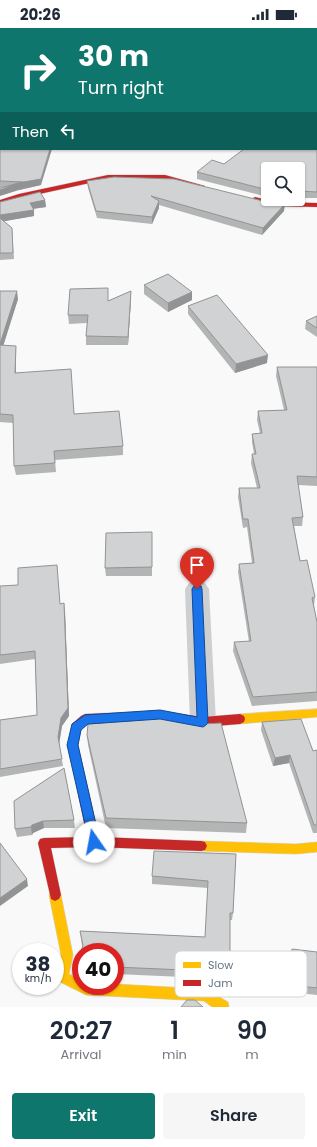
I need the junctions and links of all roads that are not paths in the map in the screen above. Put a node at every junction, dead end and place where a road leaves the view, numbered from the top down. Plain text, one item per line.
1 (209, 188) edge
2 (246, 196) edge
3 (0, 202) edge
4 (317, 205) edge
5 (197, 589) dead end
6 (317, 713) edge
7 (203, 722) junction
8 (94, 842) junction
9 (317, 847) edge
10 (175, 993) edge
11 (209, 997) edge
12 (222, 1007) edge

1 - 3 street
2 - 4 street
5 - 7 street
6 - 7 street
7 - 8 street
8 - 9 street
8 - 10 street
11 - 12 street

